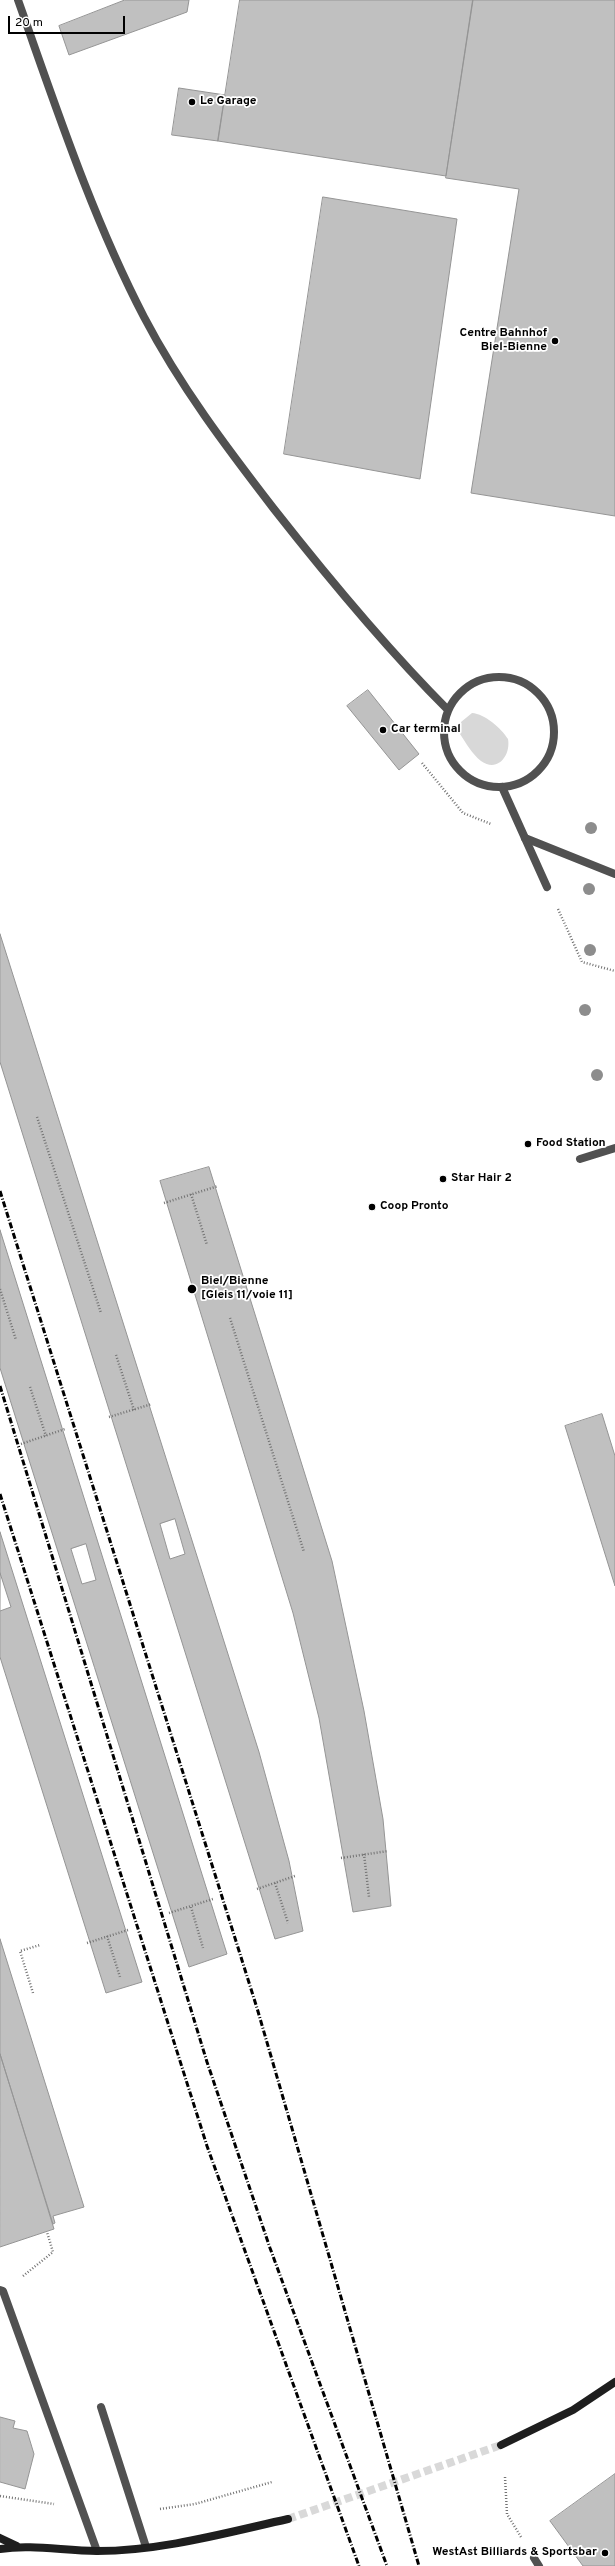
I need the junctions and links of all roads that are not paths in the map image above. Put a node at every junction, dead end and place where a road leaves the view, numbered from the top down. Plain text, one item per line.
1 (18, 0) edge
2 (448, 710) junction
3 (502, 787) junction
4 (525, 838) junction
5 (615, 874) edge
6 (547, 887) road end
7 (615, 1148) edge
8 (580, 1159) dead end
9 (2, 2290) edge
10 (615, 2382) edge
11 (101, 2407) dead end
12 (501, 2445) tunnel mouth
13 (288, 2520) tunnel mouth
14 (0, 2538) edge
15 (18, 2547) junction
16 (146, 2547) junction
17 (0, 2549) edge
18 (97, 2551) junction
19 (534, 2558) dead end
20 (539, 2566) edge

1 - 2 street
2 - 3 street
2 - 3 street
3 - 4 street
4 - 5 street
4 - 6 street
7 - 8 street
9 - 18 street
10 - 12 street
11 - 16 street
13 - 16 street
14 - 15 street
15 - 17 street
15 - 18 street
16 - 18 street
19 - 20 street

